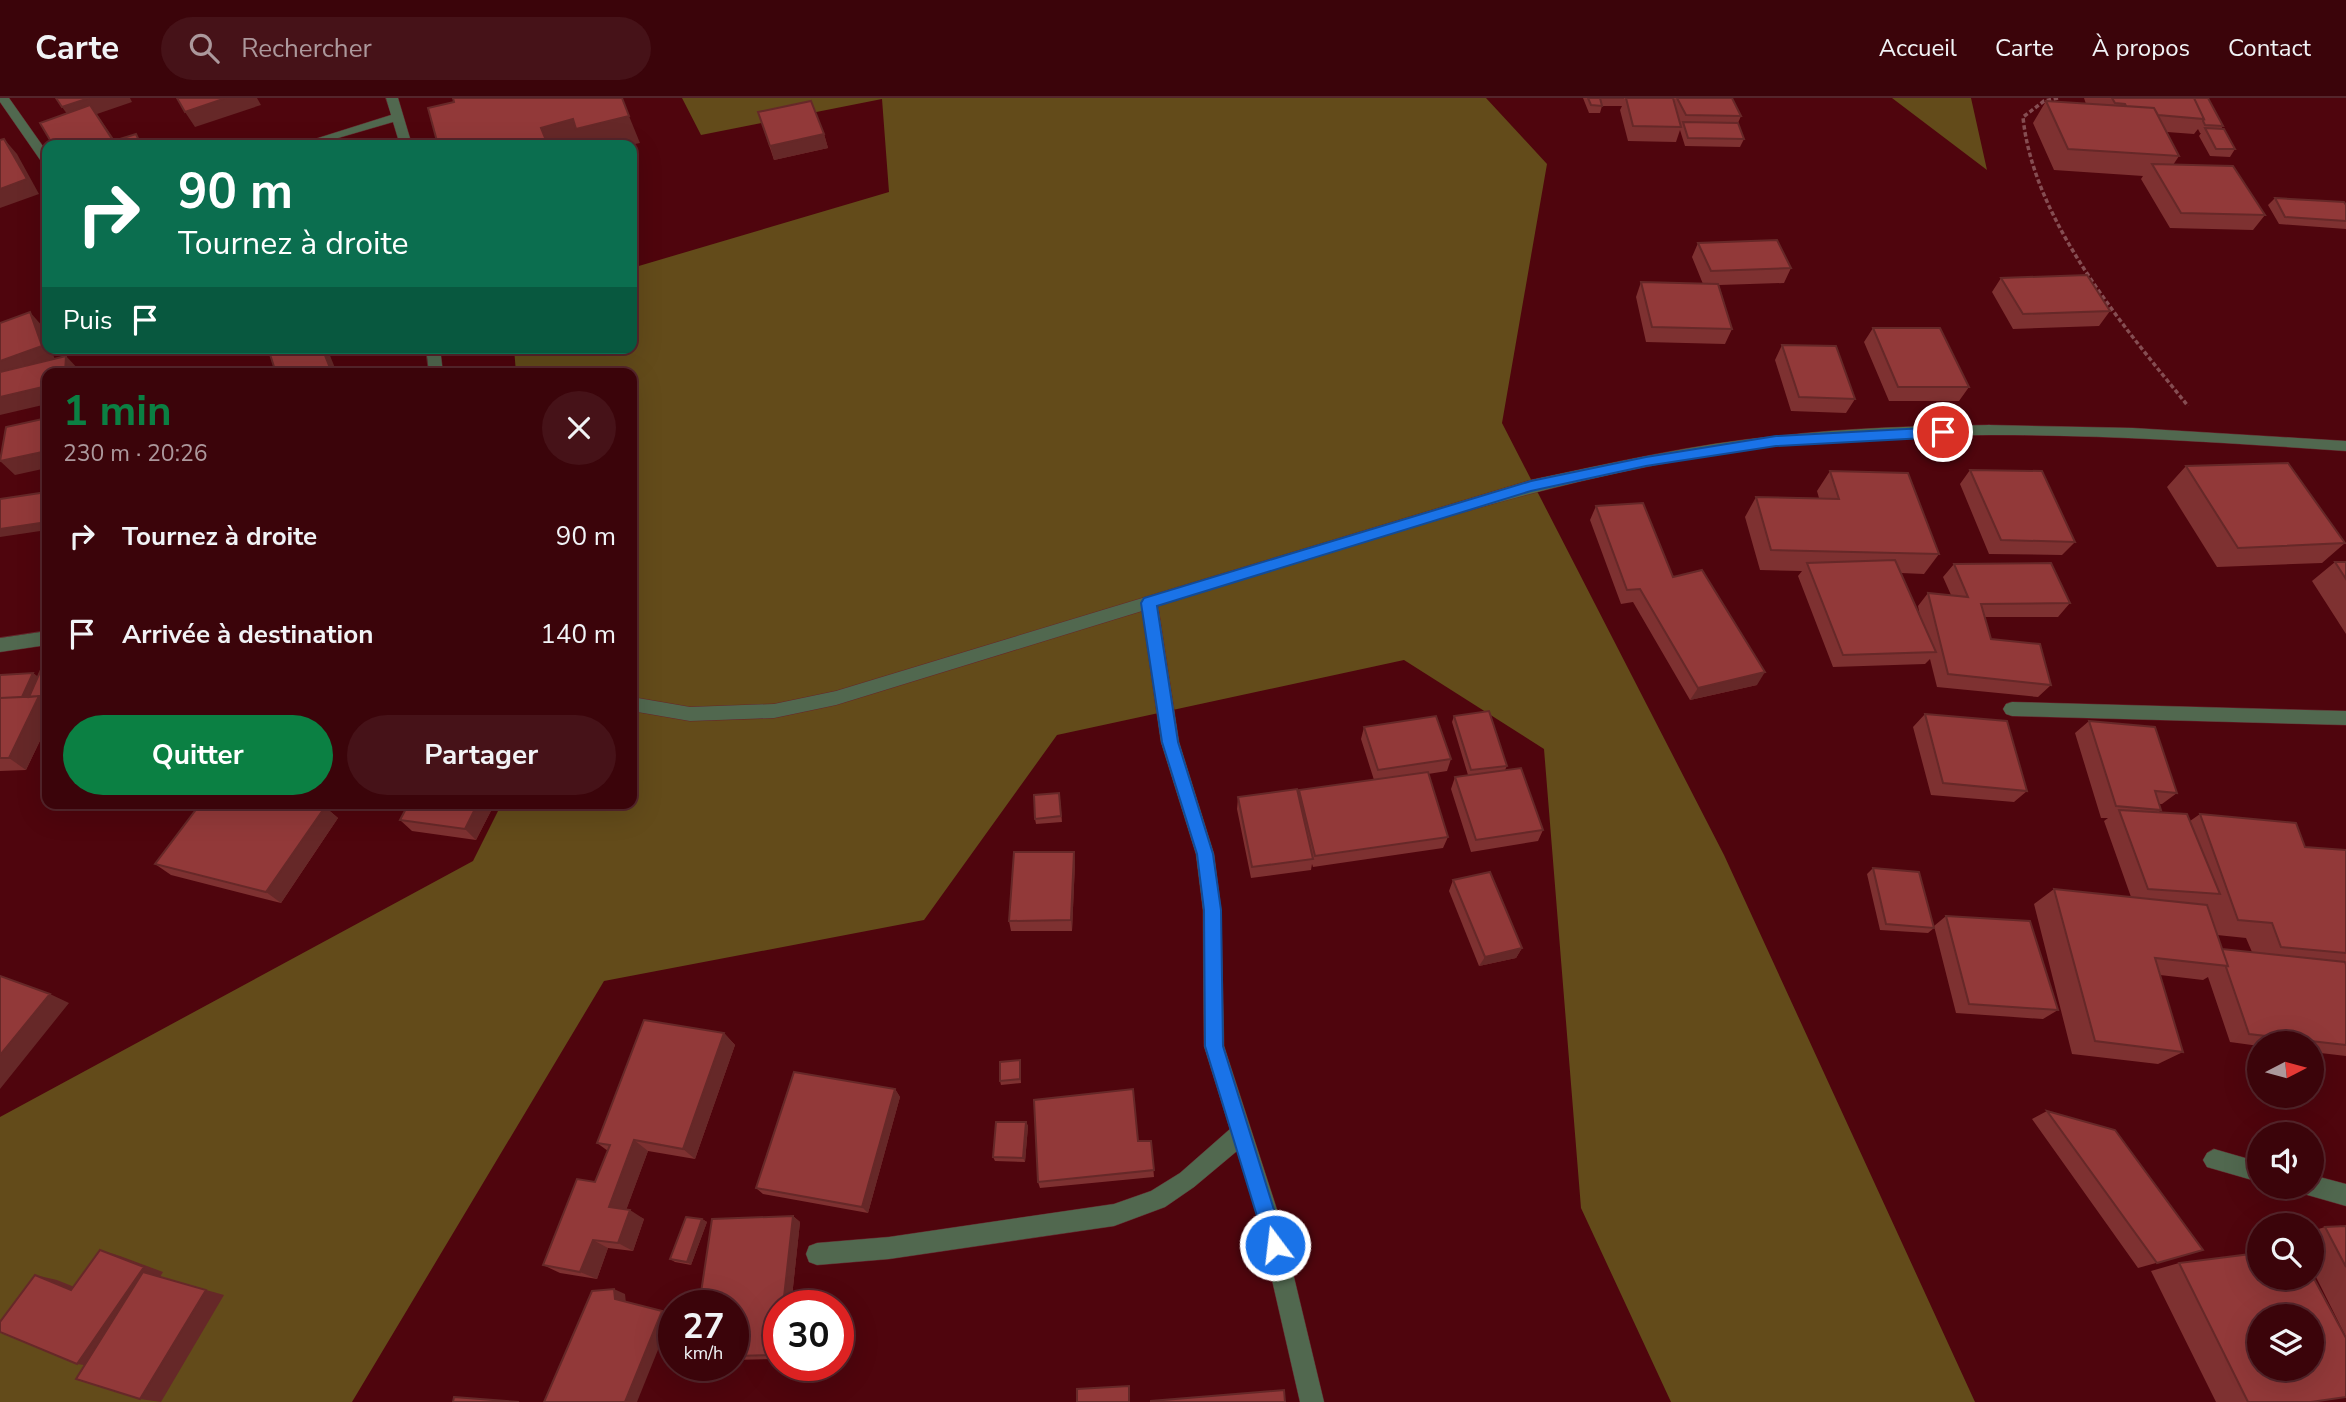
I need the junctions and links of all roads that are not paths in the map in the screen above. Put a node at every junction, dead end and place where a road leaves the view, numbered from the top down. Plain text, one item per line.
1 (3, 98) edge
2 (392, 98) edge
3 (398, 117) junction
4 (319, 140) edge
5 (405, 140) edge
6 (42, 155) edge
7 (2346, 446) edge
8 (1149, 603) junction
9 (42, 639) edge
10 (0, 645) edge
11 (637, 705) edge
12 (2012, 709) dead end
13 (2346, 718) edge
14 (1240, 1134) junction
15 (2214, 1160) dead end
16 (2247, 1169) edge
17 (2324, 1189) edge
18 (2346, 1195) edge
19 (817, 1254) dead end
20 (1312, 1402) edge

1 - 6 street
2 - 3 street
3 - 4 street
3 - 5 street
7 - 8 street
8 - 11 street
8 - 14 street
9 - 10 street
12 - 13 street
14 - 19 street
14 - 20 street
15 - 16 street
17 - 18 street

